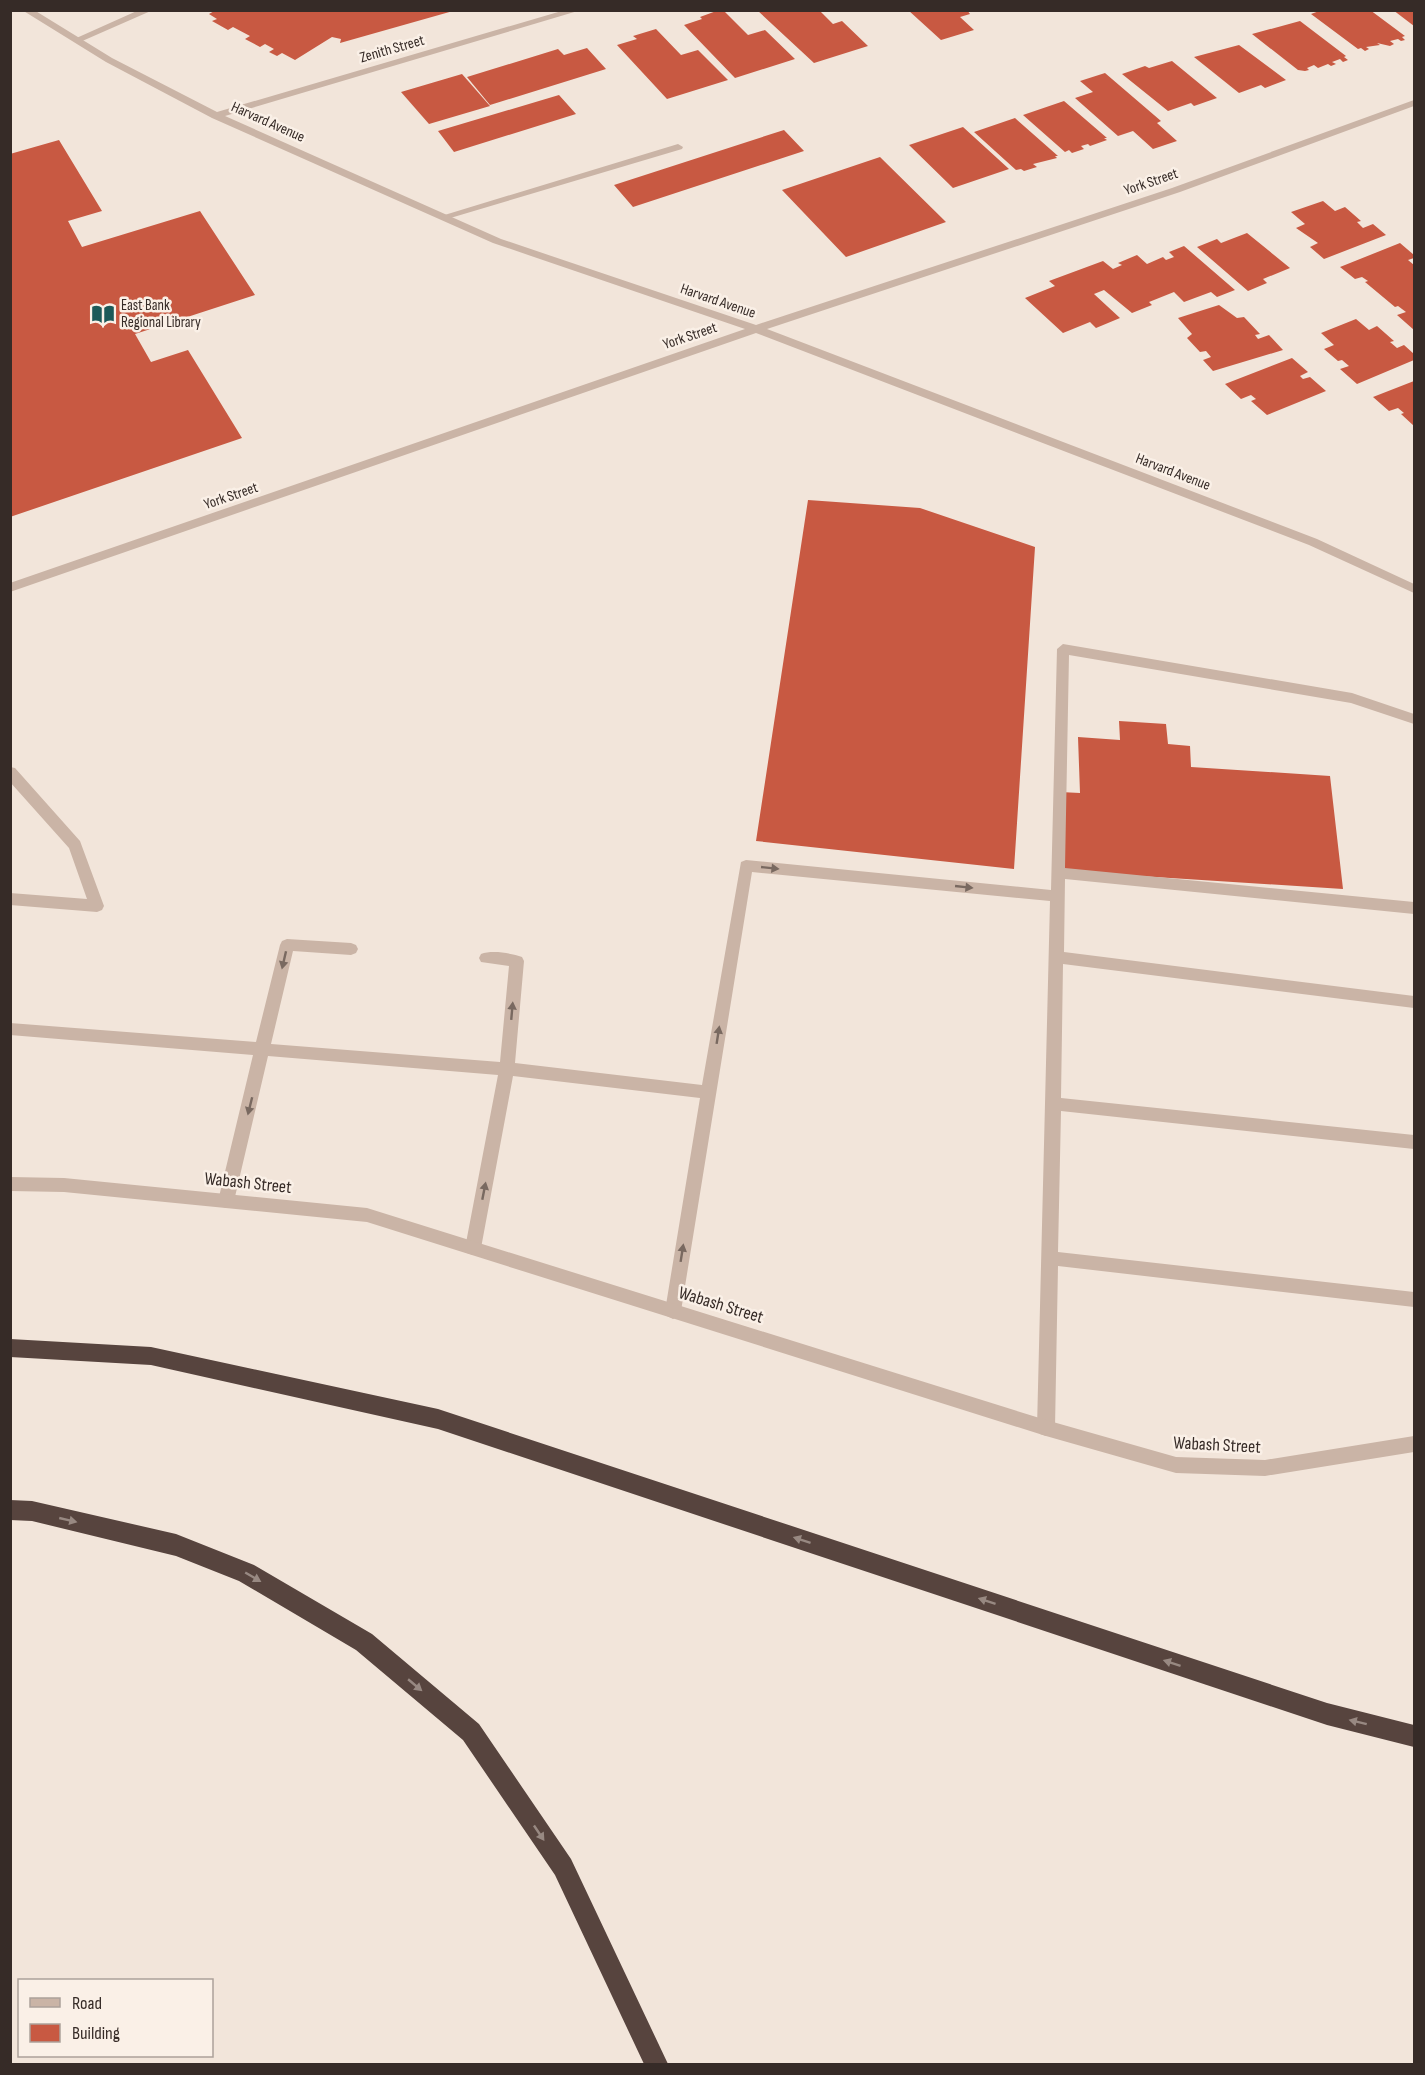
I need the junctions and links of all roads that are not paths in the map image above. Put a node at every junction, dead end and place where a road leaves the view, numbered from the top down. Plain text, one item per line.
1 (26, 10) edge
2 (149, 10) edge
3 (575, 11) edge
4 (77, 40) junction
5 (1414, 104) edge
6 (216, 116) junction
7 (678, 147) dead end
8 (443, 217) junction
9 (756, 329) junction
10 (10, 588) edge
11 (1414, 589) edge
12 (1414, 719) edge
13 (10, 772) edge
14 (1058, 873) junction
15 (1056, 896) junction
16 (10, 899) edge
17 (1414, 908) edge
18 (351, 949) dead end
19 (1055, 957) junction
20 (486, 958) dead end
21 (1414, 1002) edge
22 (10, 1029) edge
23 (264, 1050) junction
24 (507, 1069) junction
25 (708, 1092) junction
26 (1053, 1104) junction
27 (1414, 1142) edge
28 (10, 1184) edge
29 (226, 1201) junction
30 (473, 1248) junction
31 (1049, 1258) junction
32 (1414, 1299) edge
33 (673, 1311) junction
34 (10, 1348) edge
35 (1046, 1428) junction
36 (1414, 1444) edge
37 (10, 1510) edge
38 (1414, 1736) edge
39 (656, 2064) edge

1 - 4 street, Harvard Avenue
2 - 4 street
3 - 6 street, Zenith Street
4 - 6 street, Harvard Avenue
5 - 9 street, York Street
6 - 8 street, Harvard Avenue
7 - 8 street
8 - 9 street, Harvard Avenue
9 - 10 street, York Street
9 - 11 street, Harvard Avenue
12 - 14 street
13 - 16 street
14 - 15 street
14 - 17 street
15 - 19 street
25 -> 15 street
18 -> 23 street
19 - 21 street
19 - 26 street
24 -> 20 street
22 - 23 street
23 - 24 street
23 -> 29 street
24 - 25 street
30 -> 24 street
33 -> 25 street
26 - 27 street
26 - 31 street
28 - 29 street, Wabash Street
29 - 30 street, Wabash Street
30 - 33 street, Wabash Street
31 - 32 street
31 - 35 street
33 - 35 street, Wabash Street
38 -> 34 highway
35 - 36 street, Wabash Street
37 -> 39 highway

